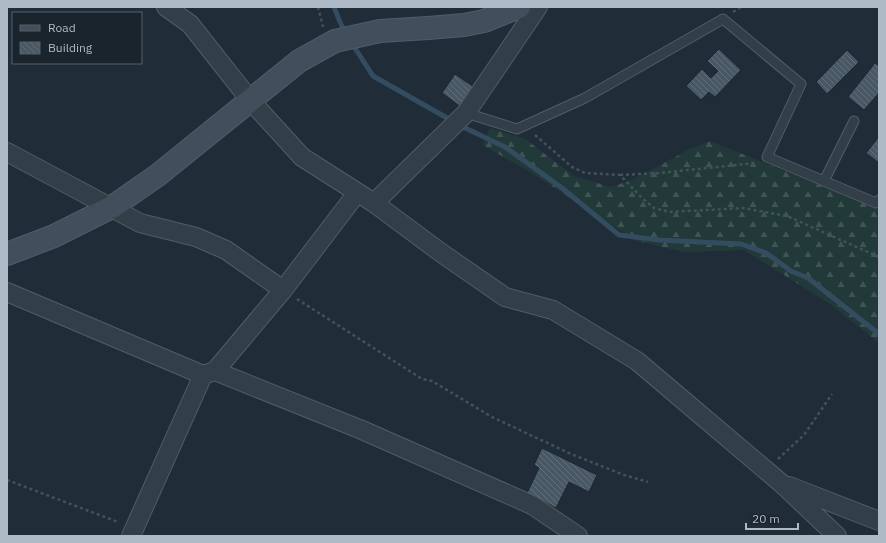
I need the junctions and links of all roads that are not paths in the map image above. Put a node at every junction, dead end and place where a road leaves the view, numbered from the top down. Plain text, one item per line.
1 (166, 7) edge
2 (519, 7) edge
3 (538, 7) edge
4 (250, 100) junction
5 (457, 121) junction
6 (854, 121) dead end
7 (7, 152) edge
8 (824, 181) junction
9 (357, 193) junction
10 (879, 200) edge
11 (374, 203) junction
12 (112, 207) junction
13 (7, 254) edge
14 (283, 290) junction
15 (7, 292) edge
16 (209, 373) junction
17 (781, 483) junction
18 (879, 521) edge
19 (132, 532) edge
20 (578, 536) edge
21 (837, 536) edge

1 - 4 street
2 - 4 street
3 - 5 street
4 - 9 street
4 - 12 street
5 - 8 lane
5 - 11 street
6 - 8 lane
7 - 12 street
8 - 10 lane
9 - 11 street
9 - 14 street
11 - 17 street
12 - 13 street
12 - 14 street
14 - 16 street
15 - 16 street
16 - 19 street
16 - 20 street
17 - 18 street
17 - 21 street

